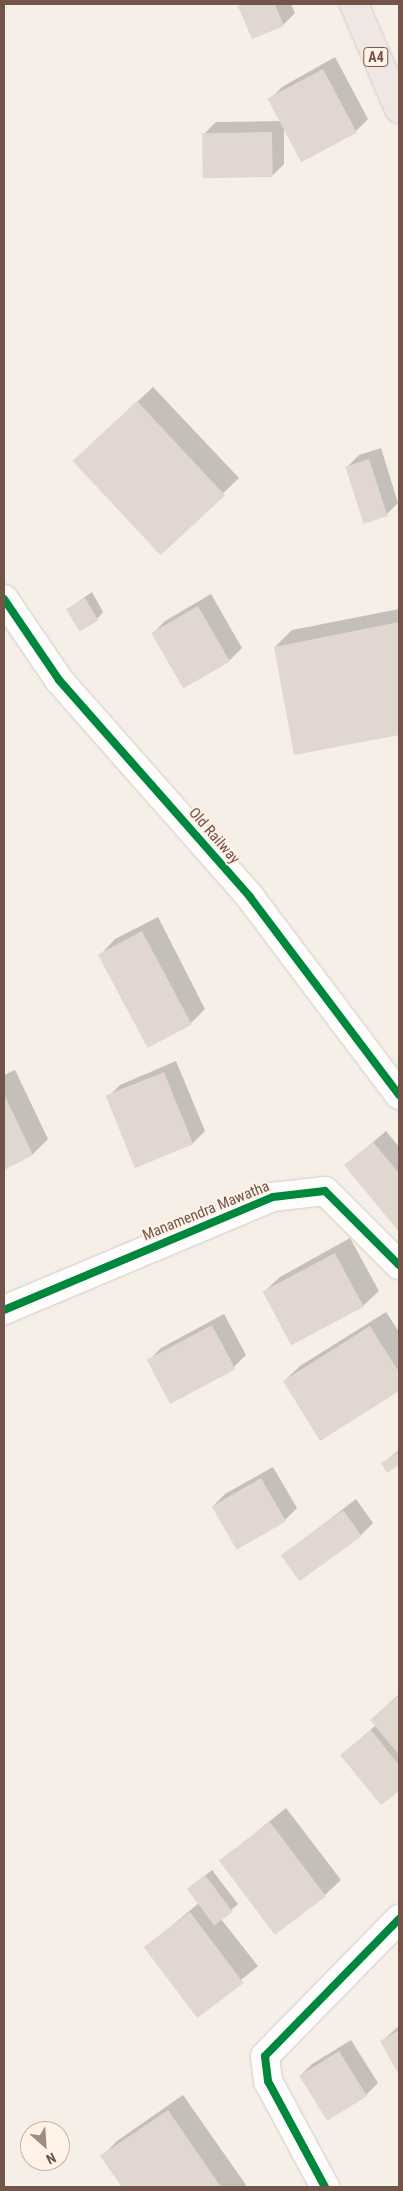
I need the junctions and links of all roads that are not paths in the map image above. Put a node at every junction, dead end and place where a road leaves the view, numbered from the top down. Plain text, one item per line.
1 (354, 4) edge
2 (399, 109) edge
3 (4, 599) edge
4 (399, 1094) edge
5 (399, 1265) edge
6 (4, 1310) edge
7 (399, 1920) edge
8 (326, 2187) edge

1 - 2 highway, A4
3 - 4 street, Old Railway
5 - 6 street, Manamendra Mawatha
7 - 8 street

